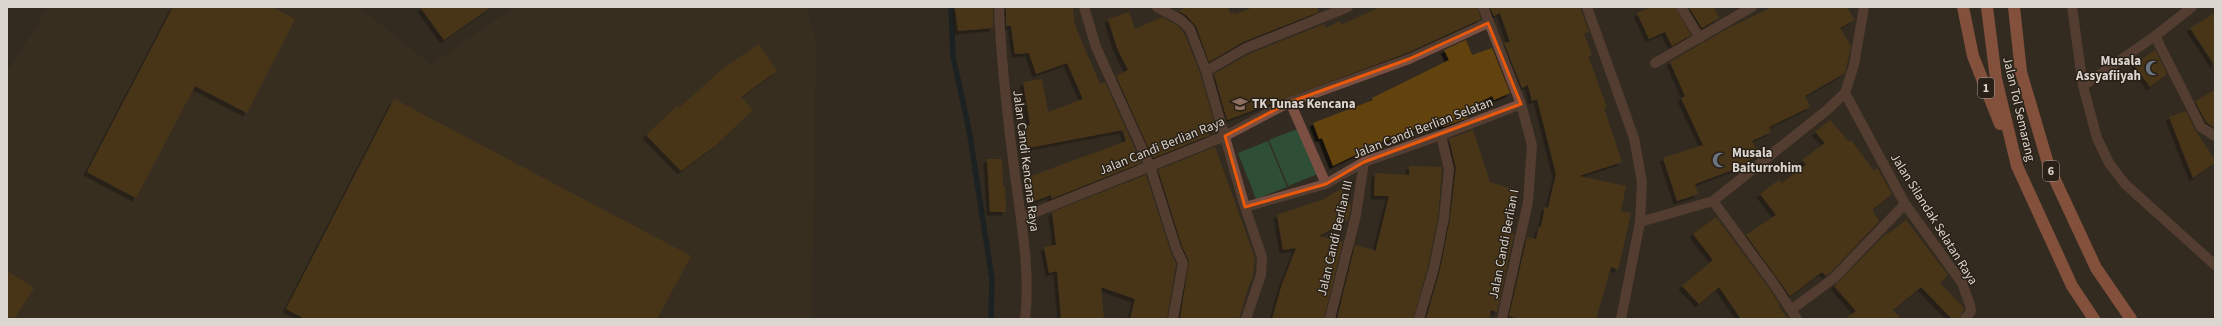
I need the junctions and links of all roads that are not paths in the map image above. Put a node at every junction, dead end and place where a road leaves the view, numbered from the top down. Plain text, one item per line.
1 (998, 7) edge
2 (1084, 7) edge
3 (1157, 7) edge
4 (1348, 7) edge
5 (1483, 7) edge
6 (1587, 7) edge
7 (1681, 7) edge
8 (1752, 7) edge
9 (1864, 7) edge
10 (1962, 7) edge
11 (1987, 7) edge
12 (2014, 7) edge
13 (2072, 7) edge
14 (2192, 7) edge
15 (1329, 10) edge
16 (1488, 23) junction
17 (2155, 36) junction
18 (1700, 38) junction
19 (1655, 63) dead end
20 (1206, 71) junction
21 (2083, 86) junction
22 (1845, 93) junction
23 (1290, 102) junction
24 (1521, 104) junction
25 (1440, 135) junction
26 (1225, 136) junction
27 (2215, 136) edge
28 (1364, 162) junction
29 (1150, 166) junction
30 (2017, 166) junction
31 (1326, 184) junction
32 (1712, 201) junction
33 (1905, 204) junction
34 (1245, 207) junction
35 (1021, 218) junction
36 (1640, 222) junction
37 (2215, 265) edge
38 (1791, 310) junction
39 (1968, 315) edge
40 (1025, 319) edge
41 (1173, 319) edge
42 (1246, 319) edge
43 (1330, 319) edge
44 (1419, 319) edge
45 (1502, 319) edge
46 (1620, 319) edge
47 (1797, 319) edge
48 (2094, 319) edge
49 (2131, 319) edge

1 - 35 street, Jalan Candi Kencana Raya
2 - 29 street
3 - 20 street
4 - 15 street
5 - 16 street, Jalan Candi Berlian I
6 - 36 street
7 - 18 street
8 - 18 street
9 - 22 street
10 - 30 highway, 1
11 - 30 highway, Jalan Tol Semarang / 6
12 - 49 highway, Jalan Tol Semarang / 6
13 - 21 street
14 - 17 street
15 - 20 street
16 - 23 street, Jalan Candi Berlian Raya
16 - 24 street, Jalan Candi Berlian I
17 - 21 street
17 - 27 street
18 - 19 street
20 - 26 street
21 - 37 street
22 - 32 street
22 - 33 street, Jalan Silandak Selatan Raya
23 - 26 street, Jalan Candi Berlian Raya
23 - 31 street
24 - 25 street, Jalan Candi Berlian Selatan
24 - 45 street, Jalan Candi Berlian I
25 - 28 street, Jalan Candi Berlian Selatan
25 - 44 street
26 - 29 street, Jalan Candi Berlian Raya
26 - 34 street
28 - 31 street, Jalan Candi Berlian Selatan
28 - 43 street, Jalan Candi Berlian III
29 - 35 street, Jalan Candi Berlian Raya
29 - 41 street
30 - 48 highway, Jalan Tol Semarang / 6
31 - 34 street, Jalan Candi Berlian Selatan
32 - 36 street
32 - 38 street
33 - 38 street
33 - 39 street, Jalan Silandak Selatan Raya
34 - 42 street
35 - 40 street, Jalan Candi Kencana Raya
36 - 46 street
38 - 47 street

